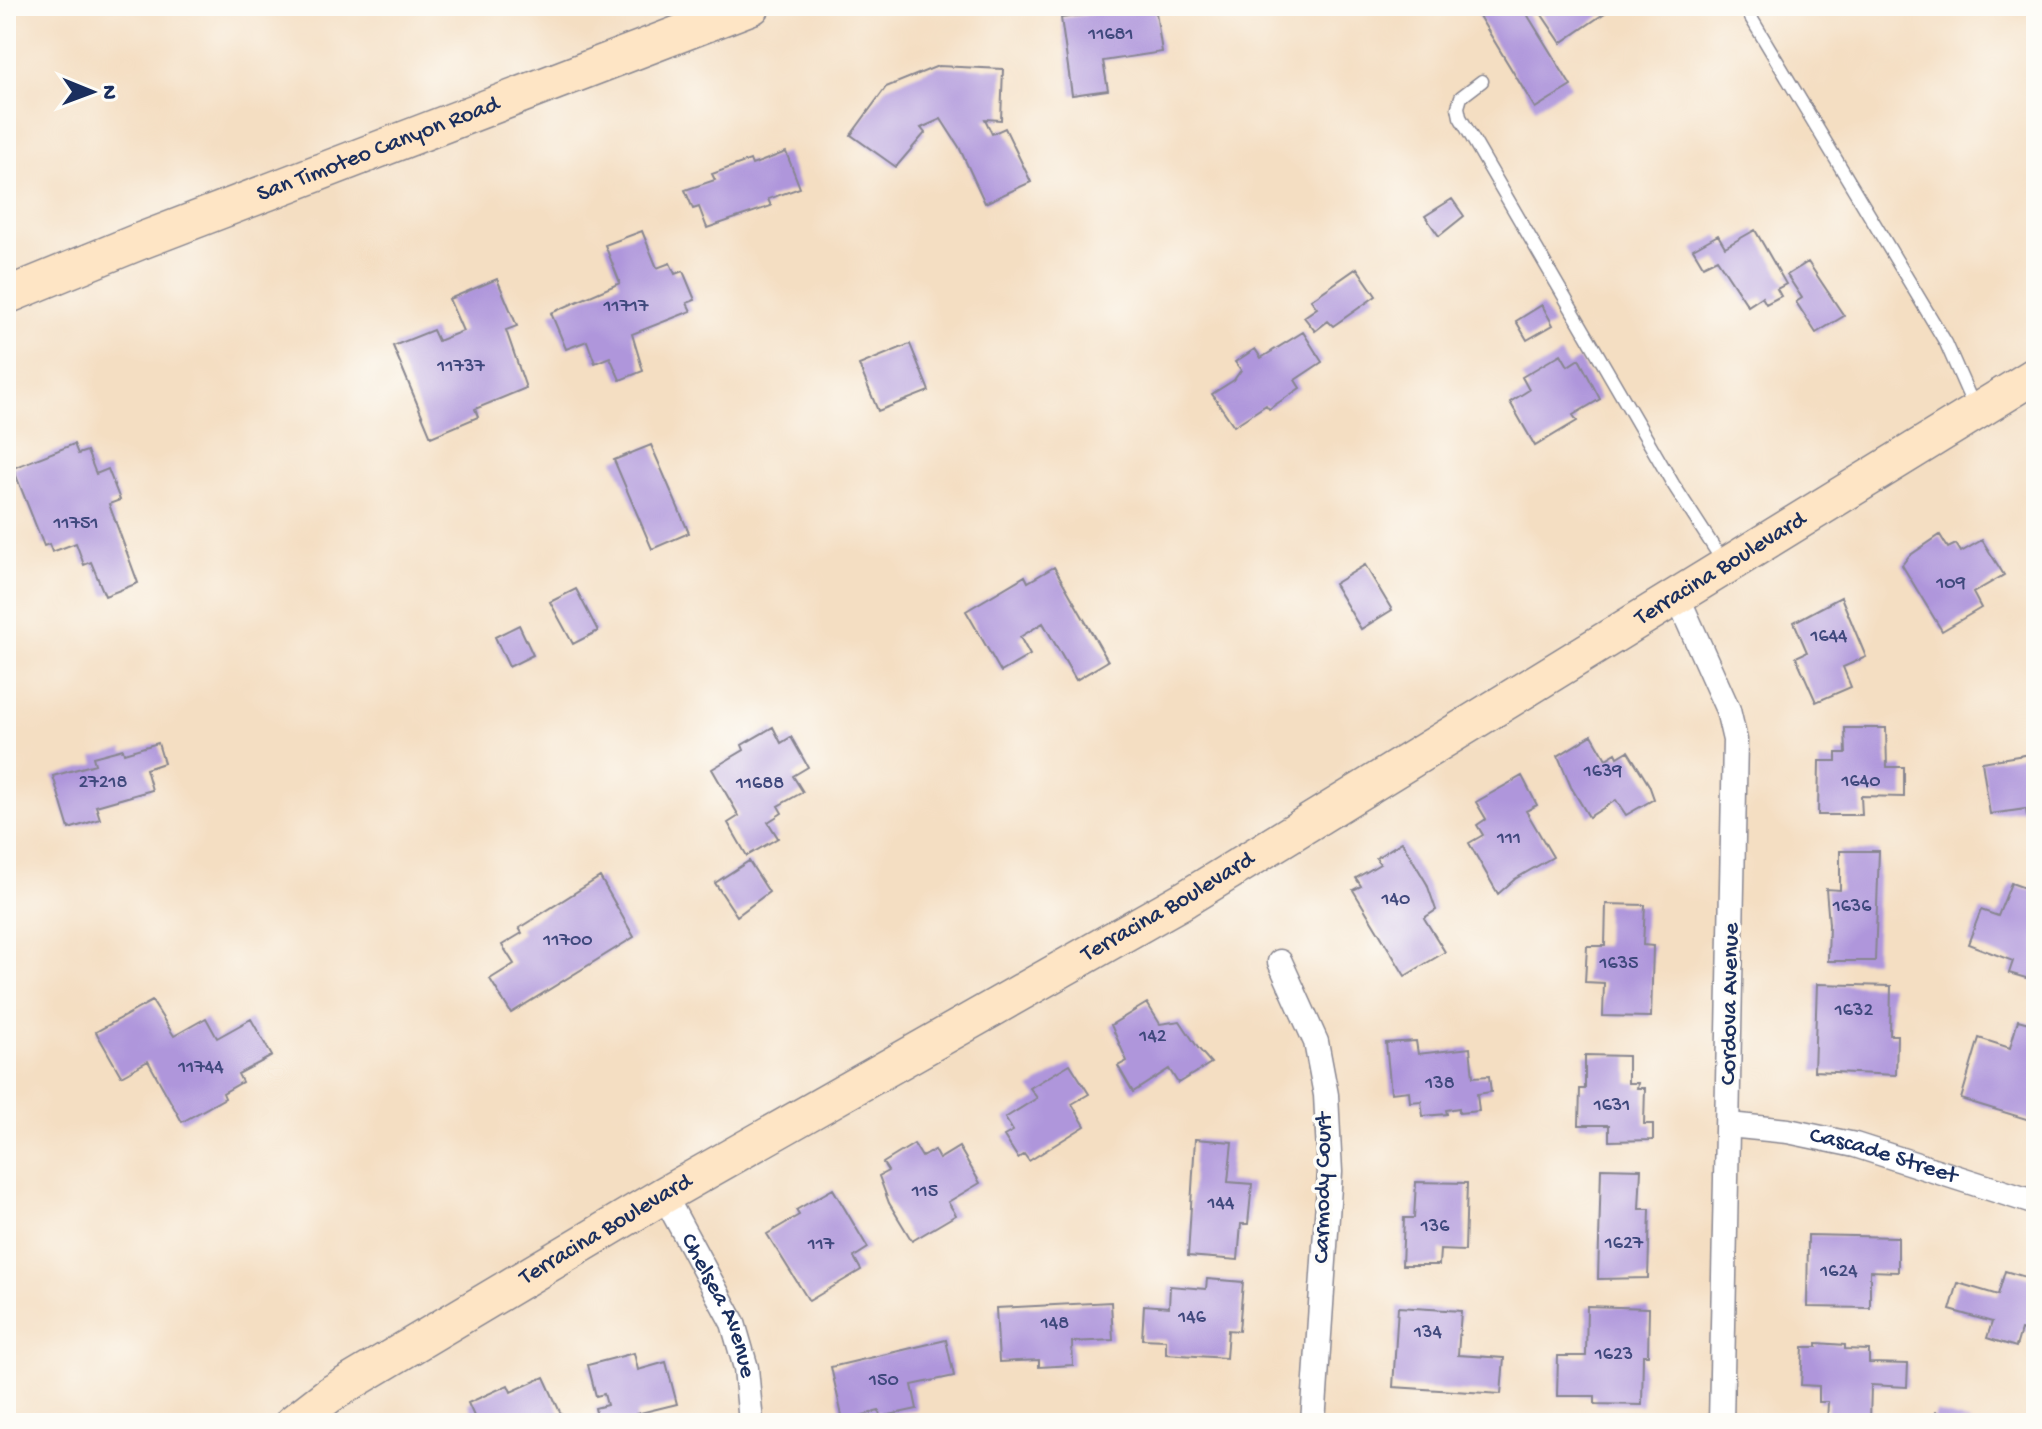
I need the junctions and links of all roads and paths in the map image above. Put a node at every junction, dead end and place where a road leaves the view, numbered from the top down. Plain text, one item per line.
1 (752, 6) edge
2 (1744, 6) edge
3 (1482, 81) dead end
4 (6, 296) edge
5 (2036, 375) edge
6 (1977, 412) junction
7 (1726, 566) junction
8 (1677, 596) junction
9 (1280, 962) dead end
10 (1729, 1125) junction
11 (664, 1195) junction
12 (2036, 1203) edge
13 (293, 1423) edge
14 (751, 1423) edge
15 (1313, 1423) edge
16 (1721, 1423) edge

1 - 4 main road, San Timoteo Canyon Road
2 - 6 lane
3 - 7 lane
5 - 6 main road, Terracina Boulevard
6 - 7 main road, Terracina Boulevard
7 - 8 main road, Terracina Boulevard
8 - 10 street, Cordova Avenue
8 - 11 main road, Terracina Boulevard
9 - 15 street, Carmody Court
10 - 12 street, Cascade Street
10 - 16 street, Cordova Avenue
11 - 13 main road, Terracina Boulevard
11 - 14 street, Chelsea Avenue

